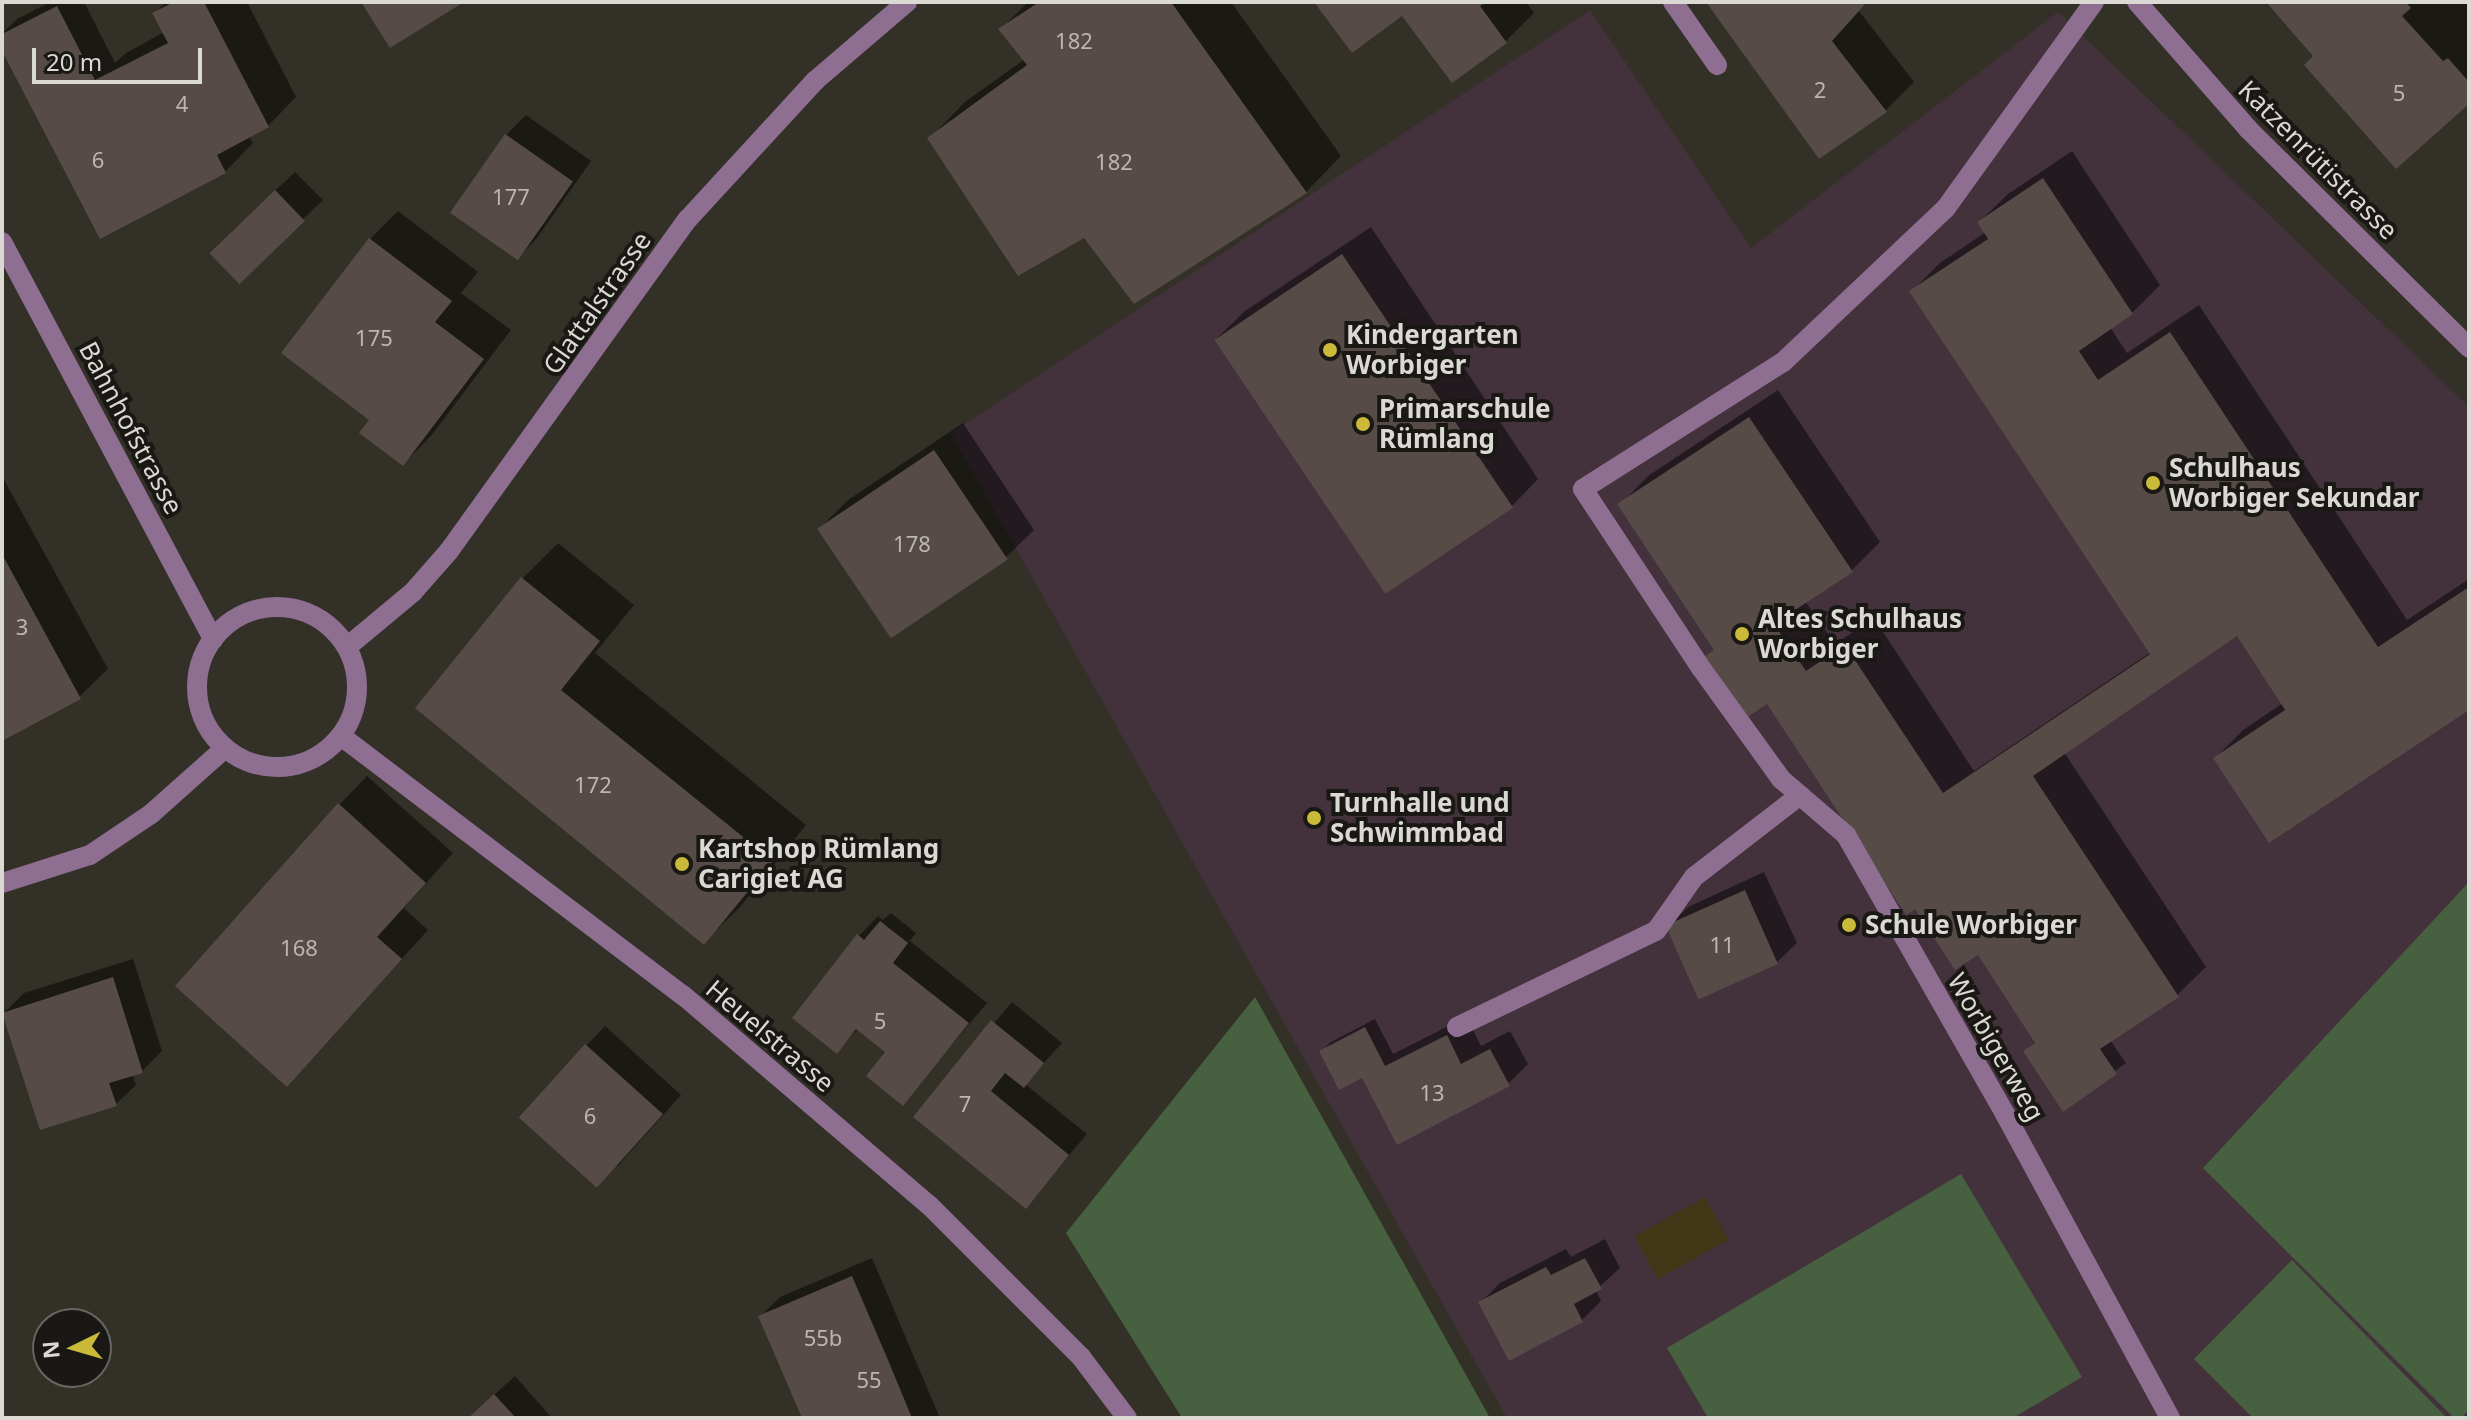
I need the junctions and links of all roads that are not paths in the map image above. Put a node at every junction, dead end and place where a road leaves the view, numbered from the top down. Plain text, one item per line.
1 (907, 2) edge
2 (1673, 2) edge
3 (2094, 2) edge
4 (2137, 2) edge
5 (1717, 65) dead end
6 (2, 242) edge
7 (2469, 348) edge
8 (213, 639) junction
9 (347, 647) junction
10 (341, 736) junction
11 (225, 748) junction
12 (1800, 795) junction
13 (2, 883) edge
14 (1457, 1027) dead end
15 (1127, 1418) edge
16 (2170, 1418) edge

1 - 9 street, Glattalstrasse
2 - 5 street
3 - 12 street, Worbigerweg
4 - 7 street, Katzenrütistrasse
6 - 8 street, Bahnhofstrasse
8 - 9 street
8 - 11 street
9 - 10 street
10 - 11 street
10 - 15 street, Heuelstrasse
11 - 13 street
12 - 14 street
12 - 16 street, Worbigerweg

